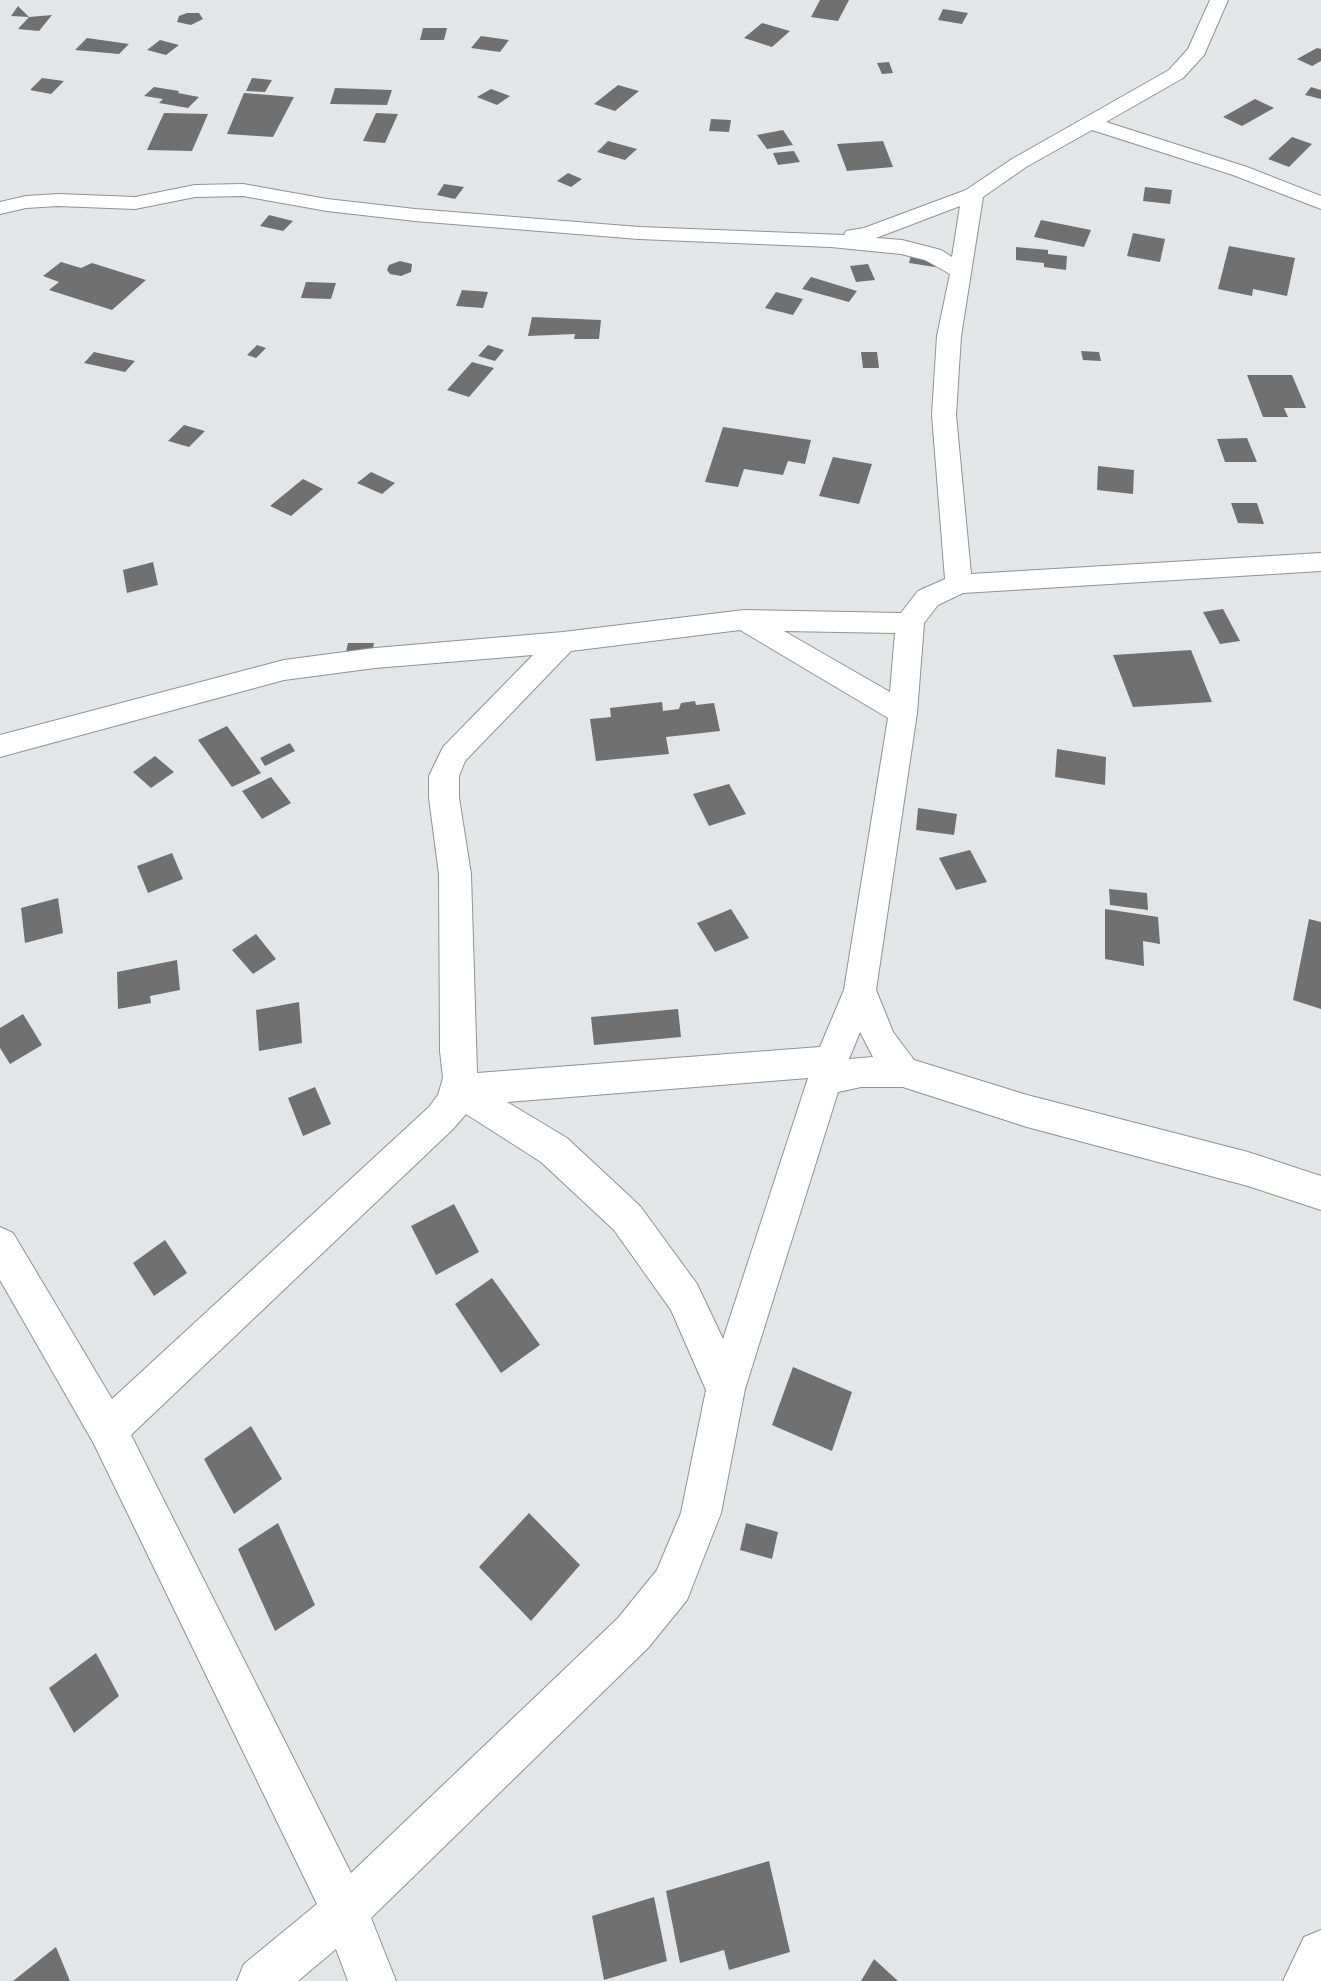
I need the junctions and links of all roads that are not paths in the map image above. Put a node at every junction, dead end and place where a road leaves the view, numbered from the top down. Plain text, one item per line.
1 (1219, 0) edge
2 (1090, 123) junction
3 (973, 194) junction
4 (1321, 203) edge
5 (0, 208) edge
6 (831, 240) junction
7 (962, 271) junction
8 (1321, 562) edge
9 (959, 584) junction
10 (744, 620) junction
11 (910, 623) junction
12 (563, 642) junction
13 (903, 712) junction
14 (0, 746) edge
15 (860, 990) junction
16 (829, 1070) junction
17 (903, 1071) junction
18 (458, 1090) junction
19 (1321, 1193) edge
20 (0, 1245) edge
21 (726, 1389) junction
22 (108, 1430) junction
23 (345, 1911) junction
24 (1321, 1954) edge
25 (261, 1981) edge
26 (372, 1981) edge
27 (1307, 1981) edge

1 - 2 street
2 - 3 street
2 - 4 street
3 - 6 street
3 - 7 street
5 - 6 street
6 - 7 street
7 - 9 street
8 - 9 street
9 - 11 street
10 - 11 street
10 - 12 street
10 - 13 street
11 - 13 street
12 - 14 street
12 - 18 street
13 - 15 street
15 - 16 street
15 - 17 street
16 - 17 street
16 - 18 street
16 - 21 street
17 - 19 street
18 - 21 street
18 - 22 street
20 - 22 street
21 - 23 street
22 - 23 street
23 - 25 street
23 - 26 street
24 - 27 street

